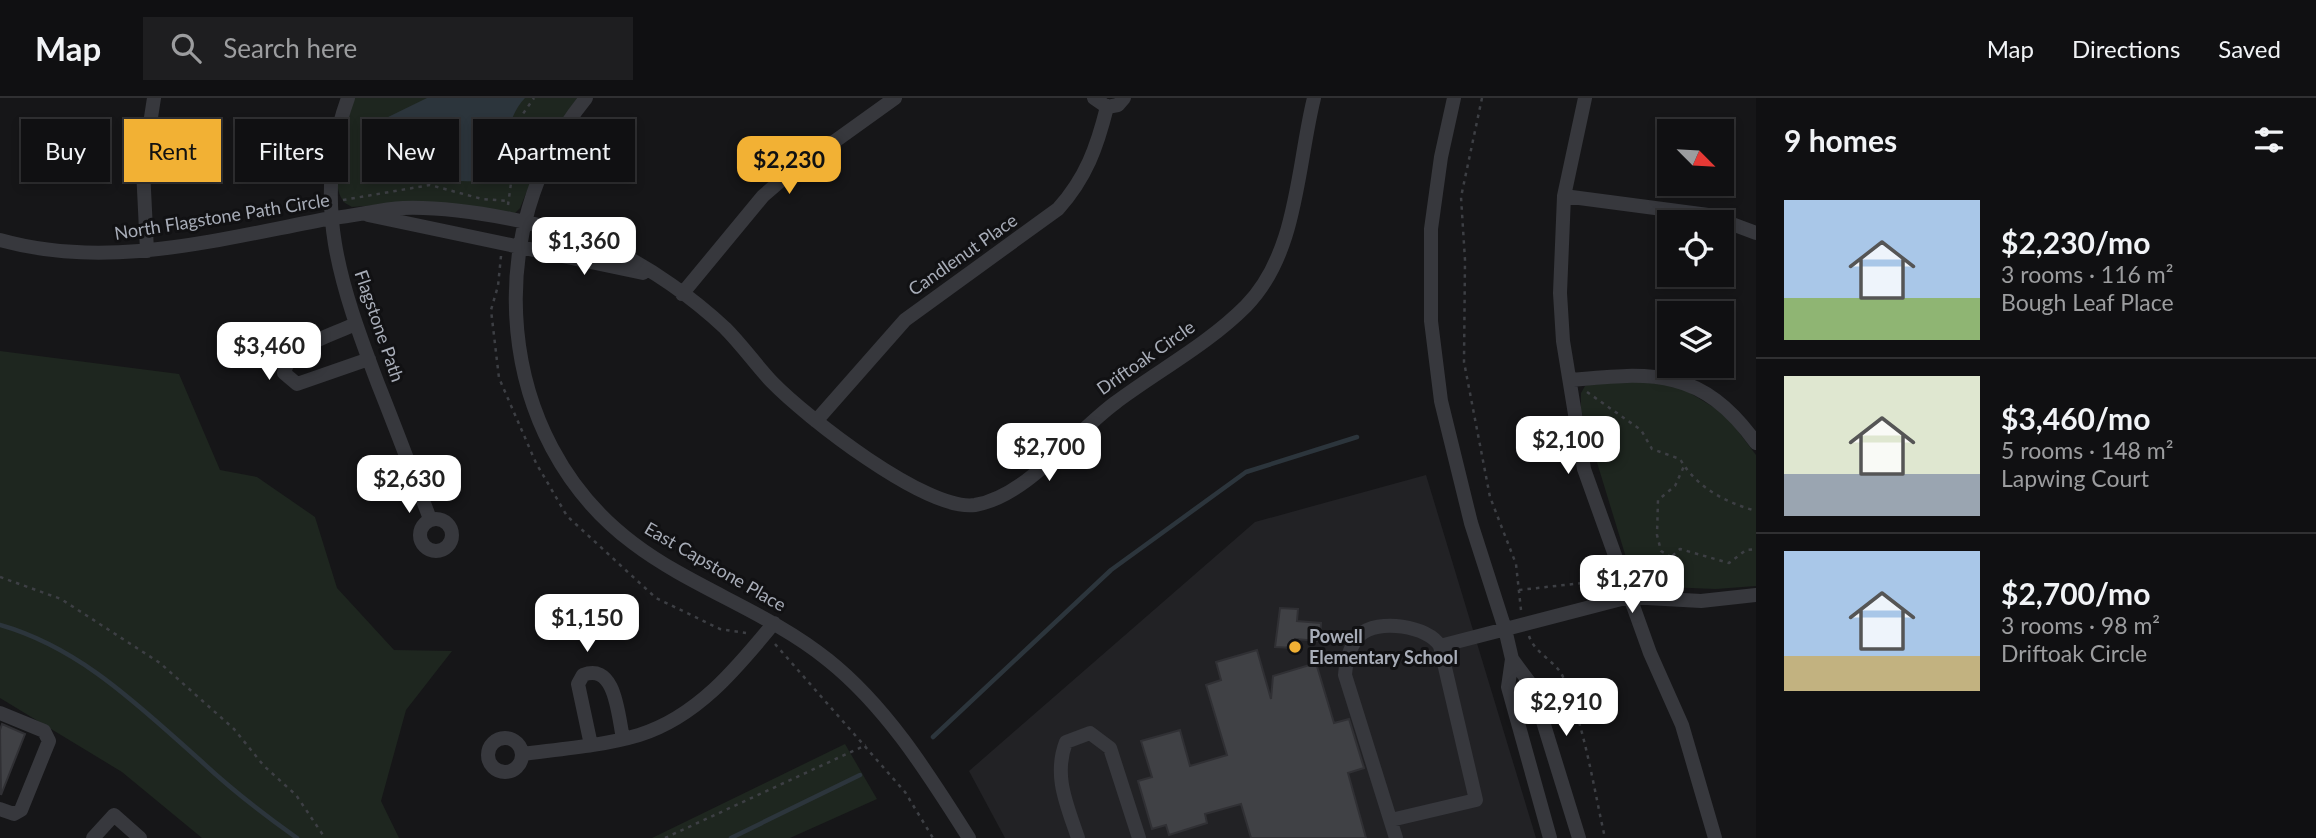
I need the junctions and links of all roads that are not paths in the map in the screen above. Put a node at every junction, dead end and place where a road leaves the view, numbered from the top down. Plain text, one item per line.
1 (154, 98) edge
2 (348, 98) edge
3 (586, 98) edge
4 (895, 98) edge
5 (1094, 98) edge
6 (1124, 98) edge
7 (1314, 98) edge
8 (1454, 98) edge
9 (1585, 98) edge
10 (1107, 107) junction
11 (1563, 196) junction
12 (368, 215) junction
13 (332, 218) junction
14 (523, 224) junction
15 (1756, 233) edge
16 (0, 240) edge
17 (520, 250) junction
18 (146, 251) junction
19 (653, 276) junction
20 (682, 294) junction
21 (355, 324) junction
22 (369, 359) junction
23 (1576, 379) junction
24 (816, 421) junction
25 (1756, 443) edge
26 (430, 519) dead end
27 (1756, 595) edge
28 (1629, 597) junction
29 (774, 623) junction
30 (1504, 629) junction
31 (1440, 646) junction
32 (1512, 659) junction
33 (0, 713) edge
34 (623, 738) junction
35 (592, 745) junction
36 (522, 754) dead end
37 (0, 809) edge
38 (1391, 820) junction
39 (93, 838) edge
40 (140, 838) edge
41 (969, 838) edge
42 (1078, 838) edge
43 (1139, 838) edge
44 (1396, 838) edge
45 (1550, 838) edge
46 (1579, 838) edge
47 (1715, 838) edge

1 - 18 street
2 - 13 street, Flagstone Path
3 - 14 street, East Capstone Place
4 - 20 street
5 - 10 street
6 - 10 street
7 - 24 street, Driftoak Circle
8 - 30 street
9 - 11 street
10 - 24 street, Candlenut Place
11 - 15 street
11 - 23 street
12 - 13 street, North Flagstone Path Circle
12 - 14 street, North Flagstone Path Circle
12 - 17 street, North Flagstone Path Circle
13 - 18 street, North Flagstone Path Circle
13 - 21 street, Flagstone Path
14 - 17 street, East Capstone Place
14 - 19 street, Driftoak Circle
16 - 18 street, North Flagstone Path Circle
17 - 19 street, Driftoak Circle
17 - 29 street, East Capstone Place
19 - 20 street, Driftoak Circle
20 - 24 street, Driftoak Circle
21 - 22 street, Flagstone Path
21 - 22 street
22 - 26 street, Flagstone Path
23 - 25 street
23 - 28 street
27 - 28 street
28 - 30 street
28 - 47 street
29 - 34 street
29 - 41 street, East Capstone Place
30 - 31 street
30 - 32 street
31 - 38 street
31 - 38 street
32 - 45 street
32 - 46 street
33 - 37 street
34 - 35 street
34 - 35 street
35 - 36 street
38 - 44 street
39 - 40 street
42 - 43 street

